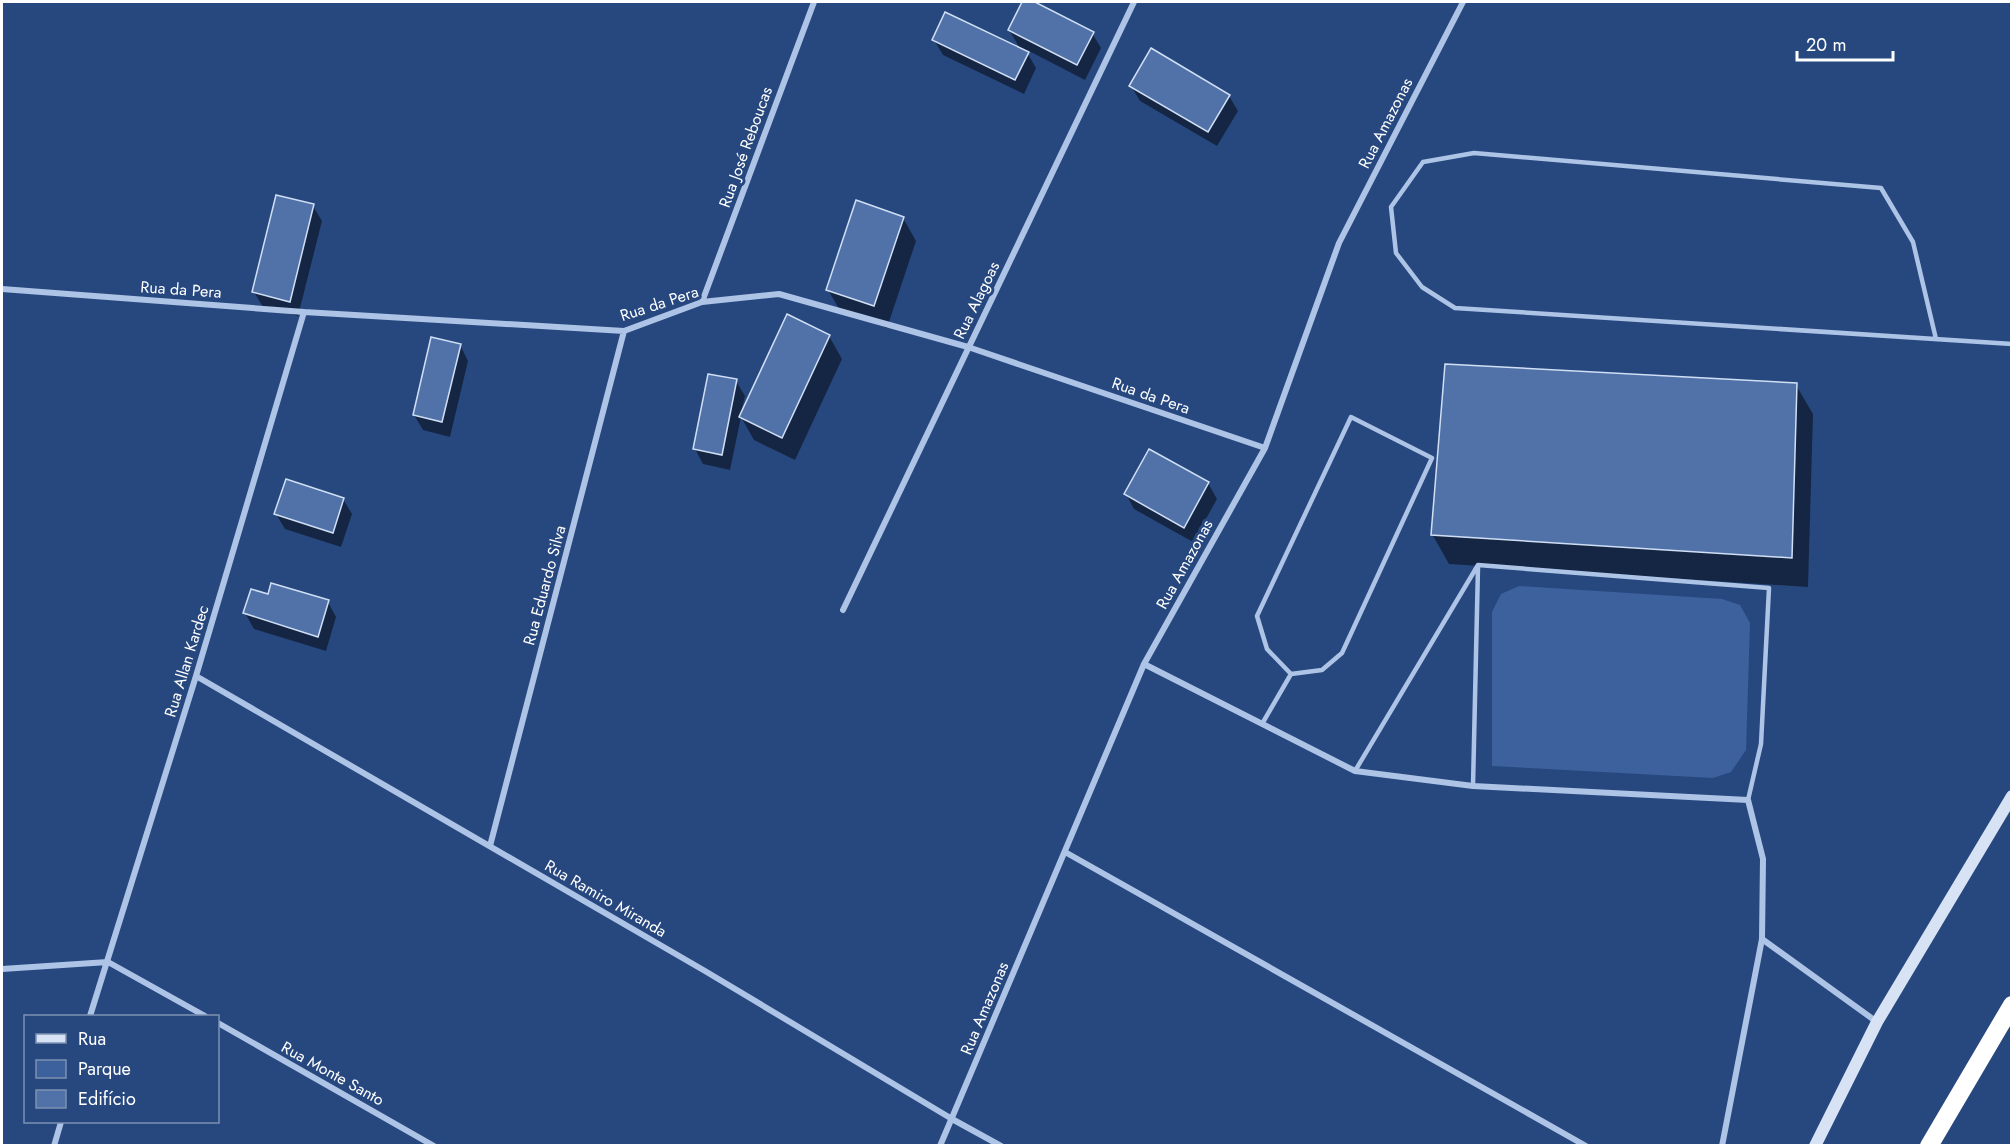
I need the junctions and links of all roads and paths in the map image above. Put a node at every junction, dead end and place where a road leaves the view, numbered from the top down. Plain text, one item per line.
1 (814, 2) edge
2 (1134, 2) edge
3 (1462, 2) edge
4 (2, 289) edge
5 (702, 302) junction
6 (304, 312) junction
7 (624, 331) junction
8 (1936, 339) junction
9 (2012, 344) edge
10 (968, 347) junction
11 (1265, 447) junction
12 (1478, 565) junction
13 (843, 610) dead end
14 (1143, 664) junction
15 (1291, 674) junction
16 (196, 676) junction
17 (1262, 724) junction
18 (1355, 771) junction
19 (1473, 786) junction
20 (2012, 796) edge
21 (1748, 800) junction
22 (490, 846) junction
23 (1065, 852) junction
24 (1762, 939) junction
25 (108, 962) junction
26 (2, 969) edge
27 (2012, 1005) edge
28 (91, 1015) edge
29 (201, 1015) edge
30 (1876, 1022) junction
31 (219, 1024) edge
32 (952, 1119) junction
33 (61, 1123) edge
34 (54, 1146) edge
35 (434, 1146) edge
36 (940, 1146) edge
37 (1001, 1146) edge
38 (1586, 1146) edge
39 (1722, 1146) edge
40 (1815, 1146) edge
41 (1929, 1146) edge

1 - 5 street, Rua José Reboucas
2 - 10 street, Rua Alagoas
3 - 11 street, Rua Amazonas
4 - 6 street, Rua da Pera
5 - 7 street, Rua da Pera
5 - 10 street, Rua da Pera
6 - 7 street, Rua da Pera
6 - 16 street, Rua Allan Kardec
7 - 22 street, Rua Eduardo Silva
8 - 8 lane
8 - 9 lane
10 - 11 street, Rua da Pera
10 - 13 street, Rua Alagoas
11 - 14 street, Rua Amazonas
12 - 18 lane
12 - 19 lane
12 - 21 lane
14 - 17 street
14 - 23 street, Rua Amazonas
15 - 15 lane
15 - 17 lane
16 - 22 street, Rua Ramiro Miranda
16 - 25 street, Rua Allan Kardec
17 - 18 street
18 - 19 street
19 - 21 street
20 - 30 street
21 - 24 street
22 - 32 street, Rua Ramiro Miranda
23 - 32 street, Rua Amazonas
23 - 38 street
24 - 30 street
24 - 39 street
25 - 26 street
25 - 28 street, Rua Allan Kardec
25 - 29 street
27 - 41 highway
30 - 40 street
31 - 35 street, Rua Monte Santo
32 - 36 street, Rua Amazonas
32 - 37 street, Rua Ramiro Miranda
33 - 34 street

